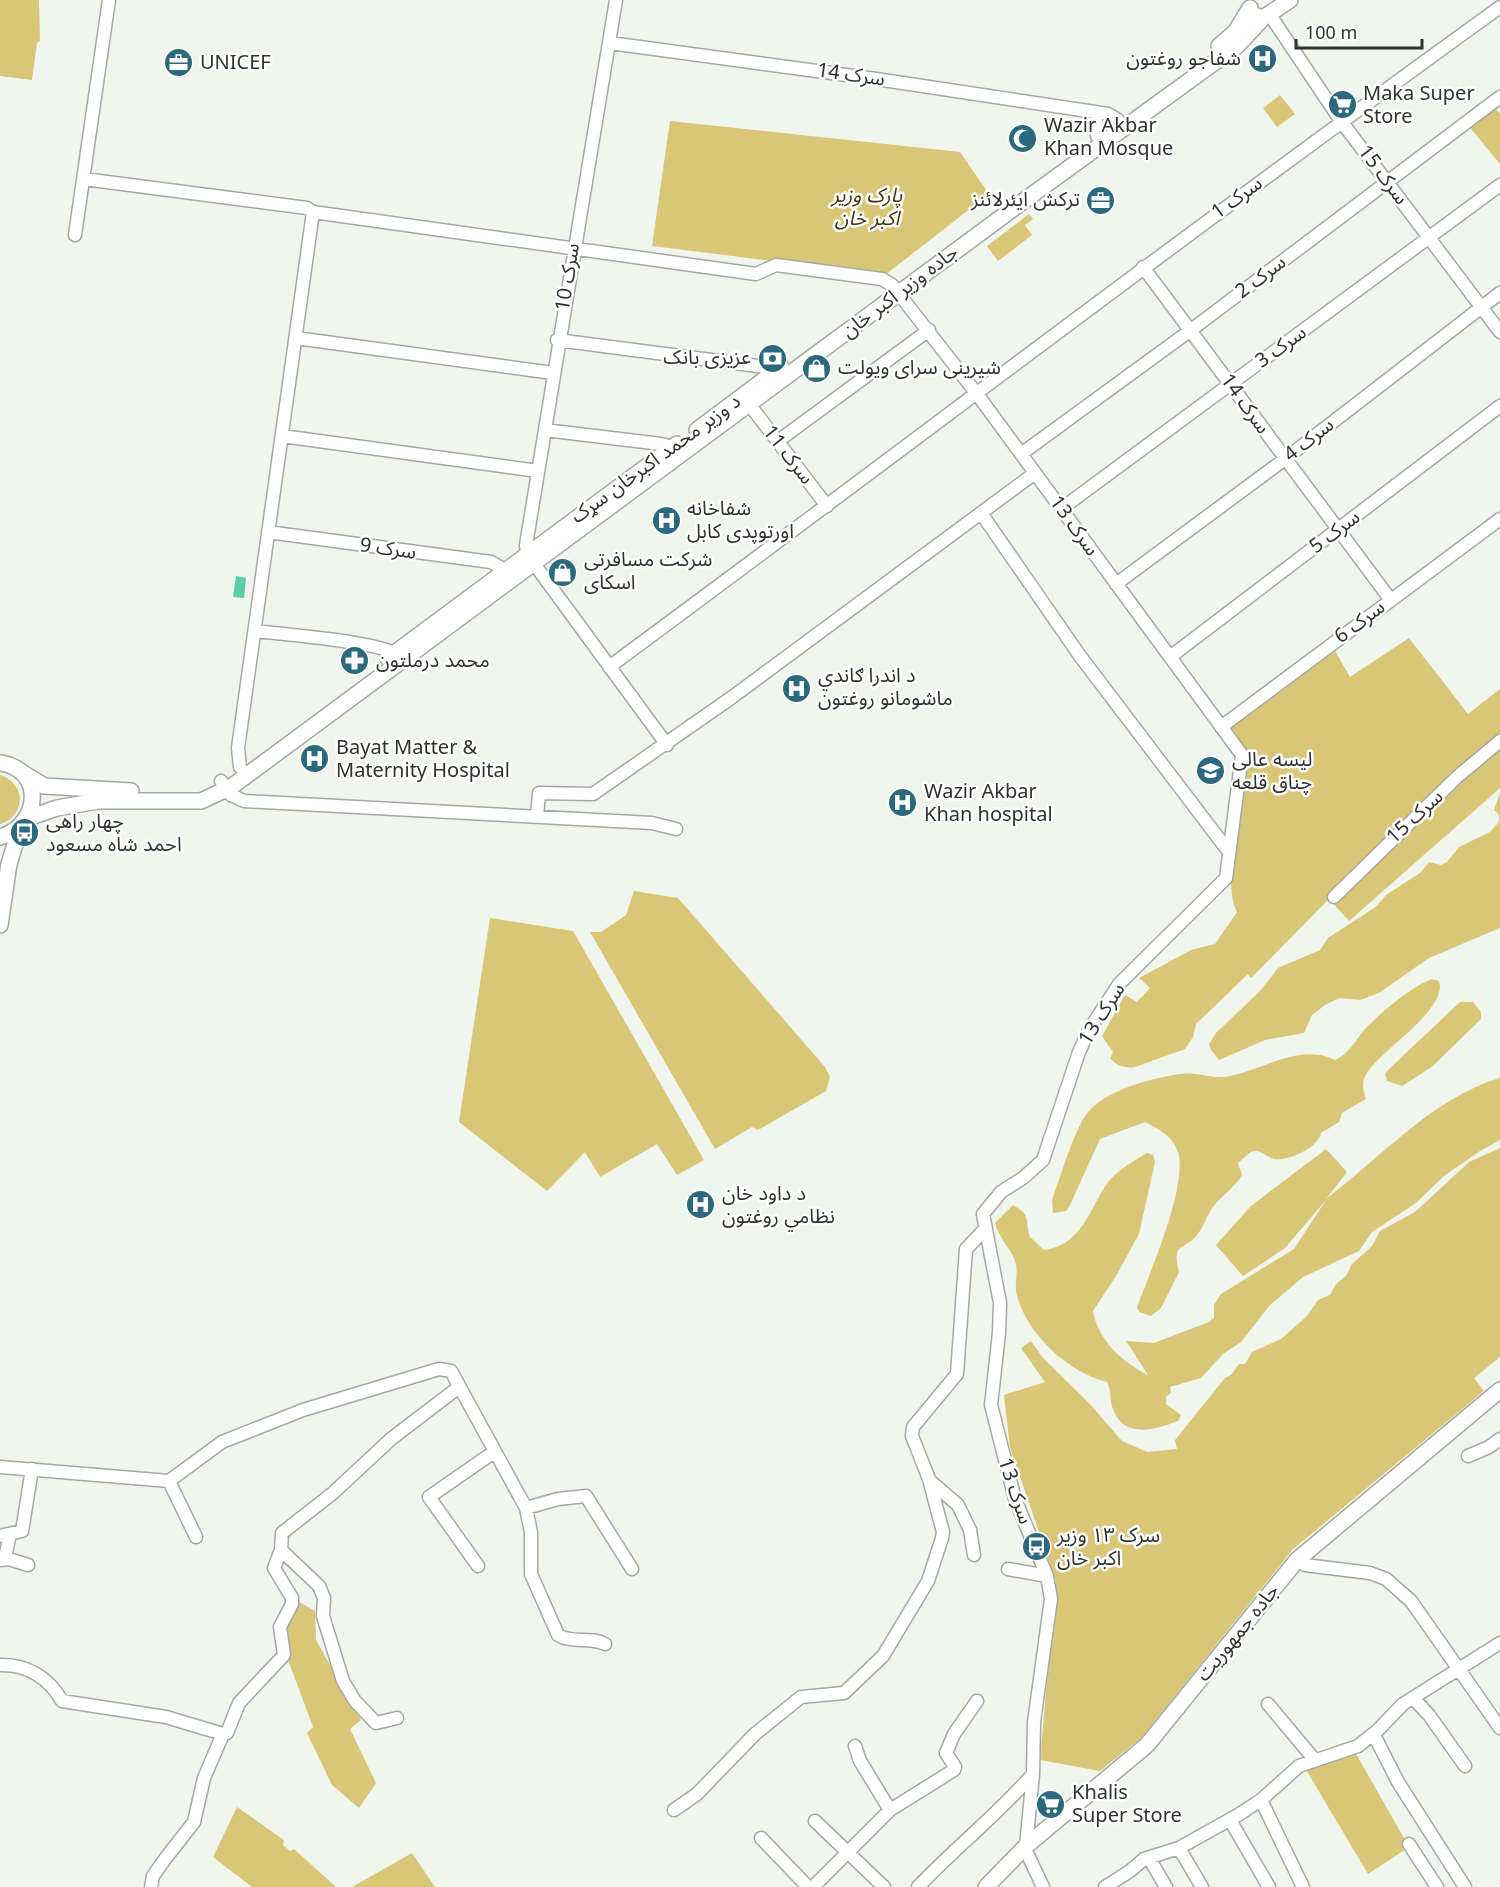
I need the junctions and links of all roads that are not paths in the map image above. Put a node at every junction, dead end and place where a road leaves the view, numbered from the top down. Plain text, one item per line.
1 (109, 0) edge
2 (616, 0) edge
3 (1290, 0) edge
4 (1250, 4) edge
5 (1500, 7) edge
6 (1267, 17) junction
7 (610, 43) junction
8 (1500, 97) edge
9 (1092, 112) junction
10 (1118, 120) junction
11 (1341, 121) junction
12 (1097, 136) junction
13 (84, 179) junction
14 (1388, 182) junction
15 (1500, 185) edge
16 (313, 212) junction
17 (75, 235) dead end
18 (1430, 238) junction
19 (573, 249) junction
20 (1143, 267) junction
21 (896, 289) junction
22 (1500, 293) edge
23 (1481, 307) junction
24 (929, 330) junction
25 (1191, 330) junction
26 (1500, 332) edge
27 (296, 338) junction
28 (557, 340) junction
29 (553, 373) junction
30 (776, 377) junction
31 (1230, 384) junction
32 (977, 394) junction
33 (749, 404) junction
34 (1500, 406) edge
35 (545, 430) junction
36 (282, 436) junction
37 (778, 441) junction
38 (676, 451) junction
39 (1021, 454) junction
40 (1285, 459) junction
41 (538, 471) junction
42 (1035, 473) junction
43 (827, 506) junction
44 (1062, 509) junction
45 (981, 513) junction
46 (1500, 519) edge
47 (1337, 531) junction
48 (268, 532) junction
49 (530, 558) junction
50 (509, 575) junction
51 (1116, 584) junction
52 (1390, 599) junction
53 (255, 631) junction
54 (400, 656) junction
55 (1170, 657) junction
56 (609, 667) junction
57 (1221, 727) junction
58 (1500, 741) edge
59 (667, 745) junction
60 (0, 763) edge
61 (240, 767) junction
62 (21, 772) junction
63 (224, 785) junction
64 (537, 816) junction
65 (15, 829) edge
66 (676, 829) dead end
67 (0, 847) edge
68 (1229, 852) junction
69 (1334, 897) dead end
70 (0, 925) edge
71 (985, 1228) junction
72 (459, 1387) junction
73 (1500, 1390) edge
74 (1500, 1404) edge
75 (1500, 1439) edge
76 (494, 1452) junction
77 (1468, 1456) dead end
78 (0, 1467) edge
79 (32, 1469) junction
80 (928, 1479) junction
81 (169, 1481) junction
82 (526, 1508) junction
83 (5, 1535) edge
84 (196, 1538) dead end
85 (282, 1550) junction
86 (974, 1555) dead end
87 (2, 1559) edge
88 (28, 1565) dead end
89 (1305, 1565) junction
90 (478, 1566) dead end
91 (632, 1569) dead end
92 (1008, 1569) dead end
93 (1047, 1576) junction
94 (1500, 1643) edge
95 (605, 1644) dead end
96 (0, 1665) edge
97 (1458, 1670) junction
98 (1413, 1698) junction
99 (977, 1701) dead end
100 (1268, 1704) dead end
101 (397, 1718) dead end
102 (1500, 1728) edge
103 (223, 1734) junction
104 (1374, 1735) junction
105 (855, 1746) dead end
106 (1314, 1759) junction
107 (1465, 1766) dead end
108 (1033, 1774) junction
109 (1261, 1800) junction
110 (674, 1810) dead end
111 (890, 1810) junction
112 (1230, 1820) junction
113 (815, 1821) dead end
114 (762, 1838) dead end
115 (1409, 1844) dead end
116 (1179, 1848) junction
117 (848, 1851) junction
118 (1027, 1851) junction
119 (1149, 1858) junction
120 (151, 1887) edge
121 (808, 1887) edge
122 (813, 1887) edge
123 (884, 1887) edge
124 (918, 1887) edge
125 (986, 1887) edge
126 (996, 1887) edge
127 (1043, 1887) edge
128 (1105, 1887) edge
129 (1166, 1887) edge
130 (1202, 1887) edge
131 (1269, 1887) edge
132 (1303, 1887) edge
133 (1437, 1887) edge
134 (1465, 1887) edge

1 - 13 street
2 - 7 street, سرک 10
3 - 6 main road, جاده وزیر اکبر خان
4 - 6 main road
4 - 10 main road, د وزیر محمد اکبرخان سړک
5 - 11 street, سرک 1
6 - 11 street, سرک 15
6 - 21 main road, جاده وزیر اکبر خان
7 - 9 street, سرک 14
7 - 19 street, سرک 10
8 - 14 street, سرک 2
9 - 10 street, سرک 14
9 - 12 street
10 - 12 main road, د وزیر محمد اکبرخان سړک
11 - 14 street, سرک 15
11 - 20 street, سرک 1
12 - 21 main road, د وزیر محمد اکبرخان سړک
13 - 16 street
13 - 17 street
14 - 18 street, سرک 15
14 - 25 street, سرک 2
15 - 18 street, سرک 3
16 - 19 street
16 - 27 street
18 - 23 street, سرک 15
18 - 31 street, سرک 3
19 - 21 street
19 - 28 street, سرک 10
20 - 25 street, سرک 14
20 - 32 street, سرک 1
21 - 24 street, سرک 13
21 - 30 main road, د وزیر محمد اکبرخان سړک
22 - 23 street, سرک 4
23 - 26 street, سرک 15
23 - 40 street, سرک 4
24 - 32 street, سرک 13
24 - 37 street
25 - 31 street, سرک 14
25 - 39 street, سرک 2
27 - 29 street
27 - 36 street
28 - 29 street, سرک 10
28 - 30 street
29 - 35 street, سرک 10
30 - 33 main road
30 - 38 main road, د وزیر محمد اکبرخان سړک
31 - 40 street, سرک 14
31 - 44 street, سرک 3
32 - 39 street, سرک 13
32 - 43 street, سرک 1
33 - 37 street, سرک 11
33 - 38 main road
34 - 47 street, سرک 5
35 - 38 street
35 - 41 street, سرک 10
36 - 41 street
36 - 48 street
37 - 43 street, سرک 11
38 - 49 main road, د وزیر محمد اکبرخان سړک
39 - 42 street, سرک 13
40 - 47 street, سرک 14
40 - 51 street, سرک 4
41 - 49 street, سرک 10
42 - 44 street, سرک 13
42 - 45 street
43 - 56 street, سرک 1
44 - 51 street, سرک 13
45 - 59 street
45 - 68 street
46 - 52 street, سرک 6
47 - 52 street, سرک 14
47 - 55 street, سرک 5
48 - 50 street, سرک 9
48 - 53 street
49 - 50 main road, د وزیر محمد اکبرخان سړک
49 - 56 street
50 - 54 main road, د وزیر محمد اکبرخان سړک
51 - 55 street, سرک 13
52 - 57 street, سرک 6
53 - 54 street
53 - 61 street
54 - 61 main road, د وزیر محمد اکبرخان سړک
54 - 63 main road, د وزیر محمد اکبرخان سړک
55 - 57 street, سرک 13
56 - 59 street
57 - 68 street, سرک 13
58 - 69 street, سرک 15
59 - 64 street
60 - 62 main road, د وزیر محمد اکبرخان سړک
61 - 63 main road, د وزیر محمد اکبرخان سړک
62 - 63 main road, د وزیر محمد اکبرخان سړک
62 - 65 main road
63 - 64 street
63 - 65 main road, د وزیر محمد اکبرخان سړک
64 - 66 street
65 - 67 main road
65 - 70 main road
68 - 71 street, سرک 13
71 - 80 street
71 - 93 street, سرک 13
72 - 76 street
72 - 81 street
72 - 85 street
73 - 118 main road, جاده جمهوریت
74 - 89 main road, جاده جمهوریت
75 - 77 street
76 - 82 street
76 - 90 street
78 - 79 street
79 - 81 street
79 - 83 street
80 - 86 street
80 - 110 street
81 - 84 street
82 - 91 street
82 - 95 street
83 - 87 street
85 - 101 street
85 - 103 street
87 - 88 street
89 - 97 street
89 - 118 main road, جاده جمهوریت
92 - 93 street
93 - 108 street, سرک 13
94 - 97 street
96 - 103 street
97 - 98 street
97 - 102 street
98 - 104 street
98 - 107 street
99 - 111 street
100 - 106 street
103 - 120 street
104 - 106 street
104 - 134 street
105 - 111 street
106 - 109 street
108 - 118 street, سرک 13
108 - 124 street
109 - 112 street
109 - 132 street
111 - 117 street
112 - 116 street
112 - 131 street
113 - 117 street
114 - 121 street
115 - 133 street
116 - 119 street
116 - 130 street
117 - 122 street
117 - 123 street
118 - 125 main road, جاده جمهوریت
118 - 126 main road, جاده جمهوریت
118 - 127 street
119 - 128 street
119 - 129 street

